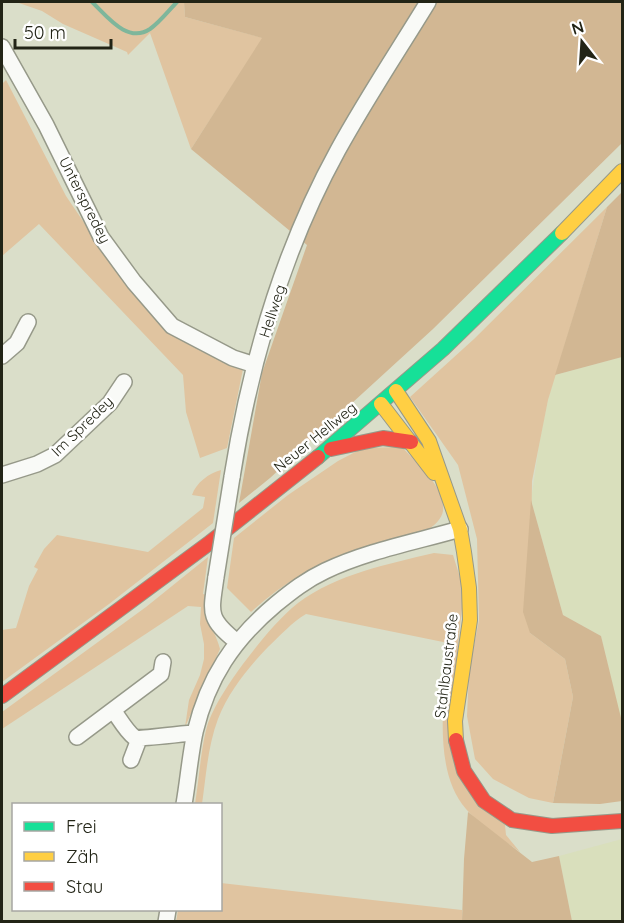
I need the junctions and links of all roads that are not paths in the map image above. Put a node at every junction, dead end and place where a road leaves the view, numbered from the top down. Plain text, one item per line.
1 (428, 2) edge
2 (2, 46) edge
3 (622, 171) edge
4 (28, 322) dead end
5 (2, 356) edge
6 (255, 366) junction
7 (124, 382) dead end
8 (396, 391) junction
9 (381, 404) junction
10 (411, 442) junction
11 (328, 450) junction
12 (2, 475) edge
13 (448, 493) junction
14 (460, 529) junction
15 (237, 642) junction
16 (163, 662) dead end
17 (2, 696) edge
18 (113, 710) junction
19 (195, 733) junction
20 (77, 737) dead end
21 (139, 739) junction
22 (131, 760) dead end
23 (184, 803) edge
24 (622, 821) edge

1 - 6 street, Hellweg
2 - 6 street, Unterspredey
3 - 8 main road, Neuer Hellweg
4 - 5 street
6 - 15 street, Hellweg, bridge
7 - 12 street, Im Spredey
8 - 9 main road, Neuer Hellweg
8 - 13 main road, Stahlbaustraße
9 - 10 main road, Stahlbaustraße
9 - 11 main road, Neuer Hellweg
10 - 11 main road
10 - 13 main road, Stahlbaustraße
11 - 17 main road, Neuer Hellweg
13 - 14 main road, Stahlbaustraße
14 - 15 street
14 - 24 main road, Stahlbaustraße
15 - 19 street
16 - 18 street
18 - 20 street
18 - 21 street
19 - 21 street
19 - 23 street
21 - 22 street

